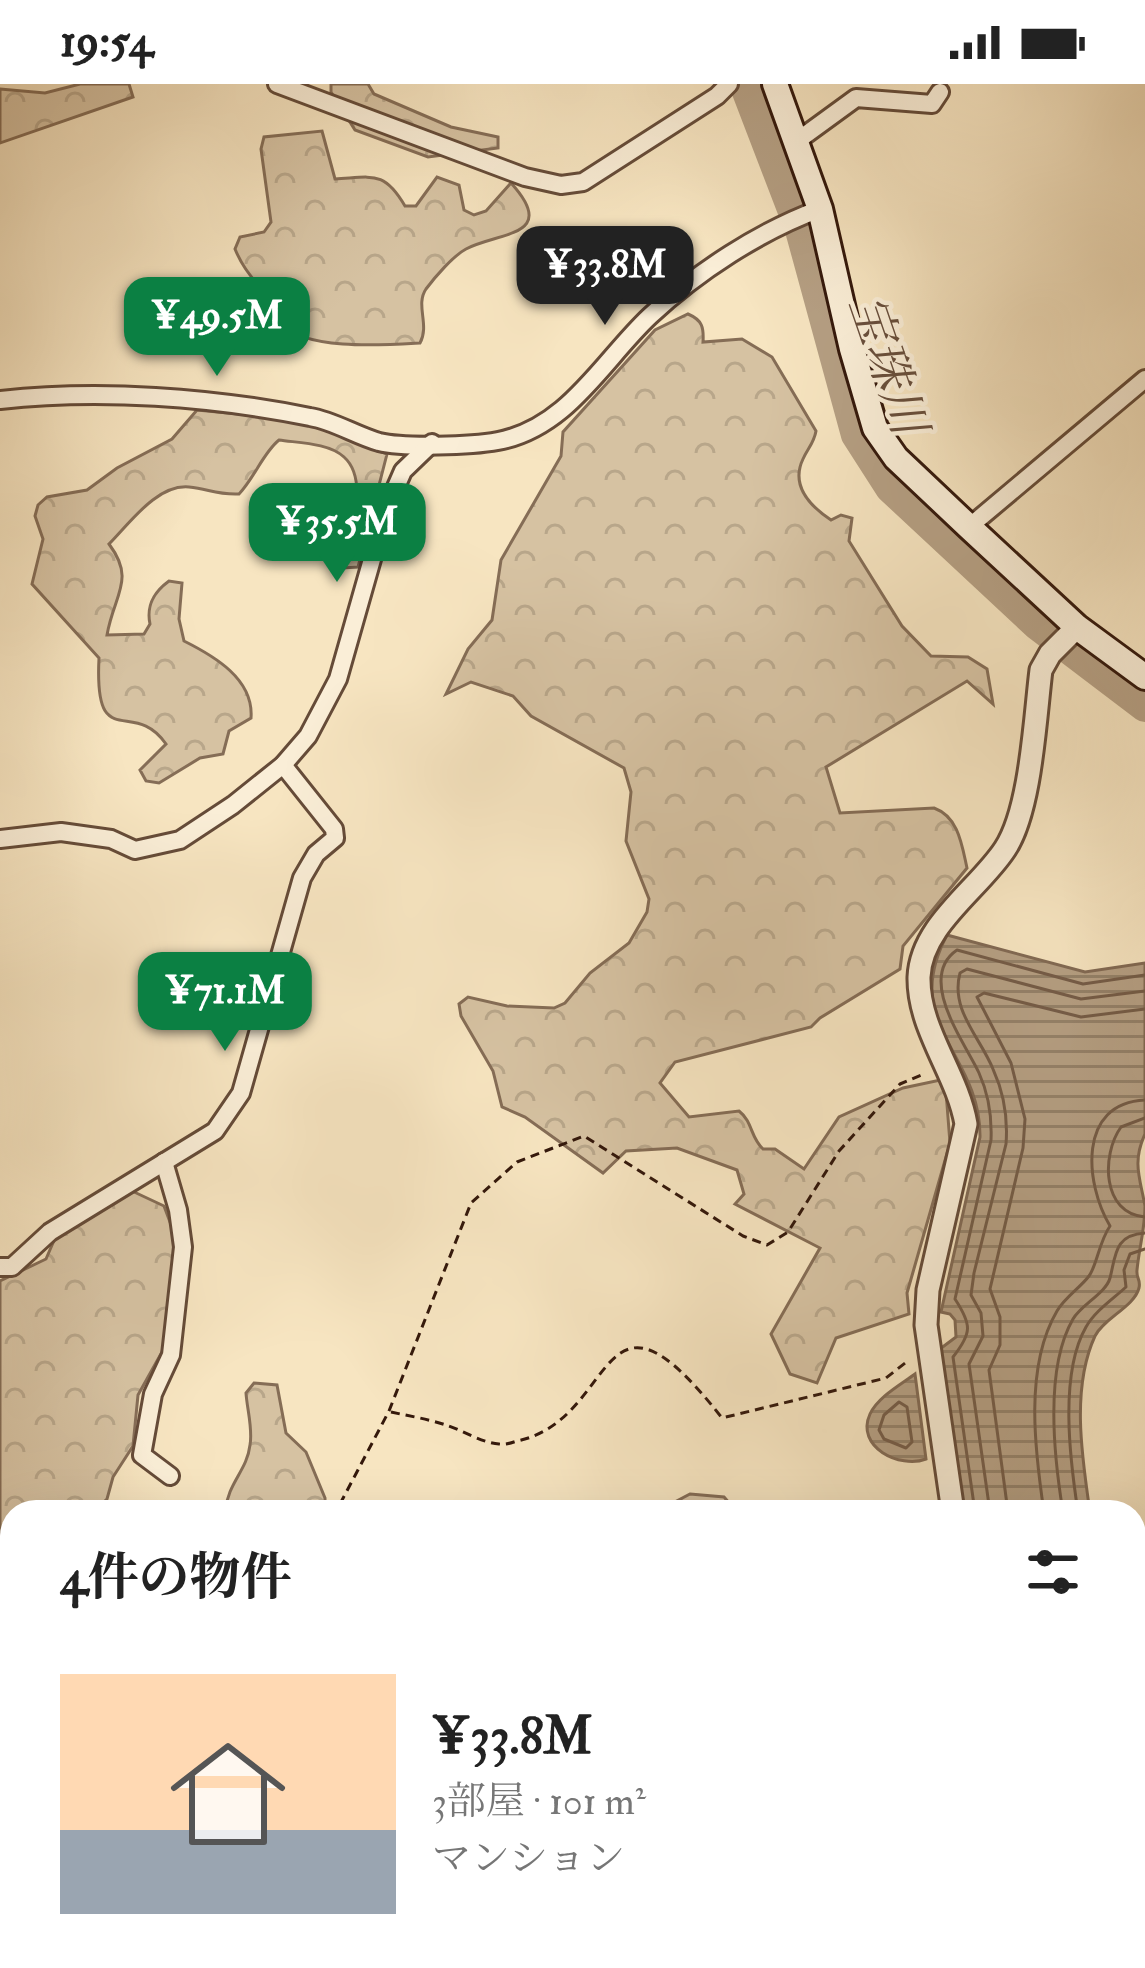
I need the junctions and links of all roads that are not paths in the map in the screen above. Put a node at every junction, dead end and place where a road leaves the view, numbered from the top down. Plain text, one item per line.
1 (277, 84) edge
2 (728, 84) edge
3 (775, 84) edge
4 (940, 92) dead end
5 (797, 141) junction
6 (815, 211) junction
7 (1145, 379) edge
8 (0, 400) edge
9 (432, 443) junction
10 (969, 527) junction
11 (1074, 630) junction
12 (1145, 677) edge
13 (283, 765) junction
14 (0, 838) edge
15 (164, 1162) junction
16 (0, 1268) edge
17 (170, 1475) dead end
18 (951, 1500) edge

1 - 2 street
3 - 5 main road
4 - 5 street
5 - 6 main road
6 - 9 street
6 - 10 main road
7 - 10 street
8 - 9 street
9 - 13 street
10 - 11 main road
11 - 12 main road
11 - 18 street
13 - 14 street
13 - 15 street
15 - 16 street
15 - 17 street

